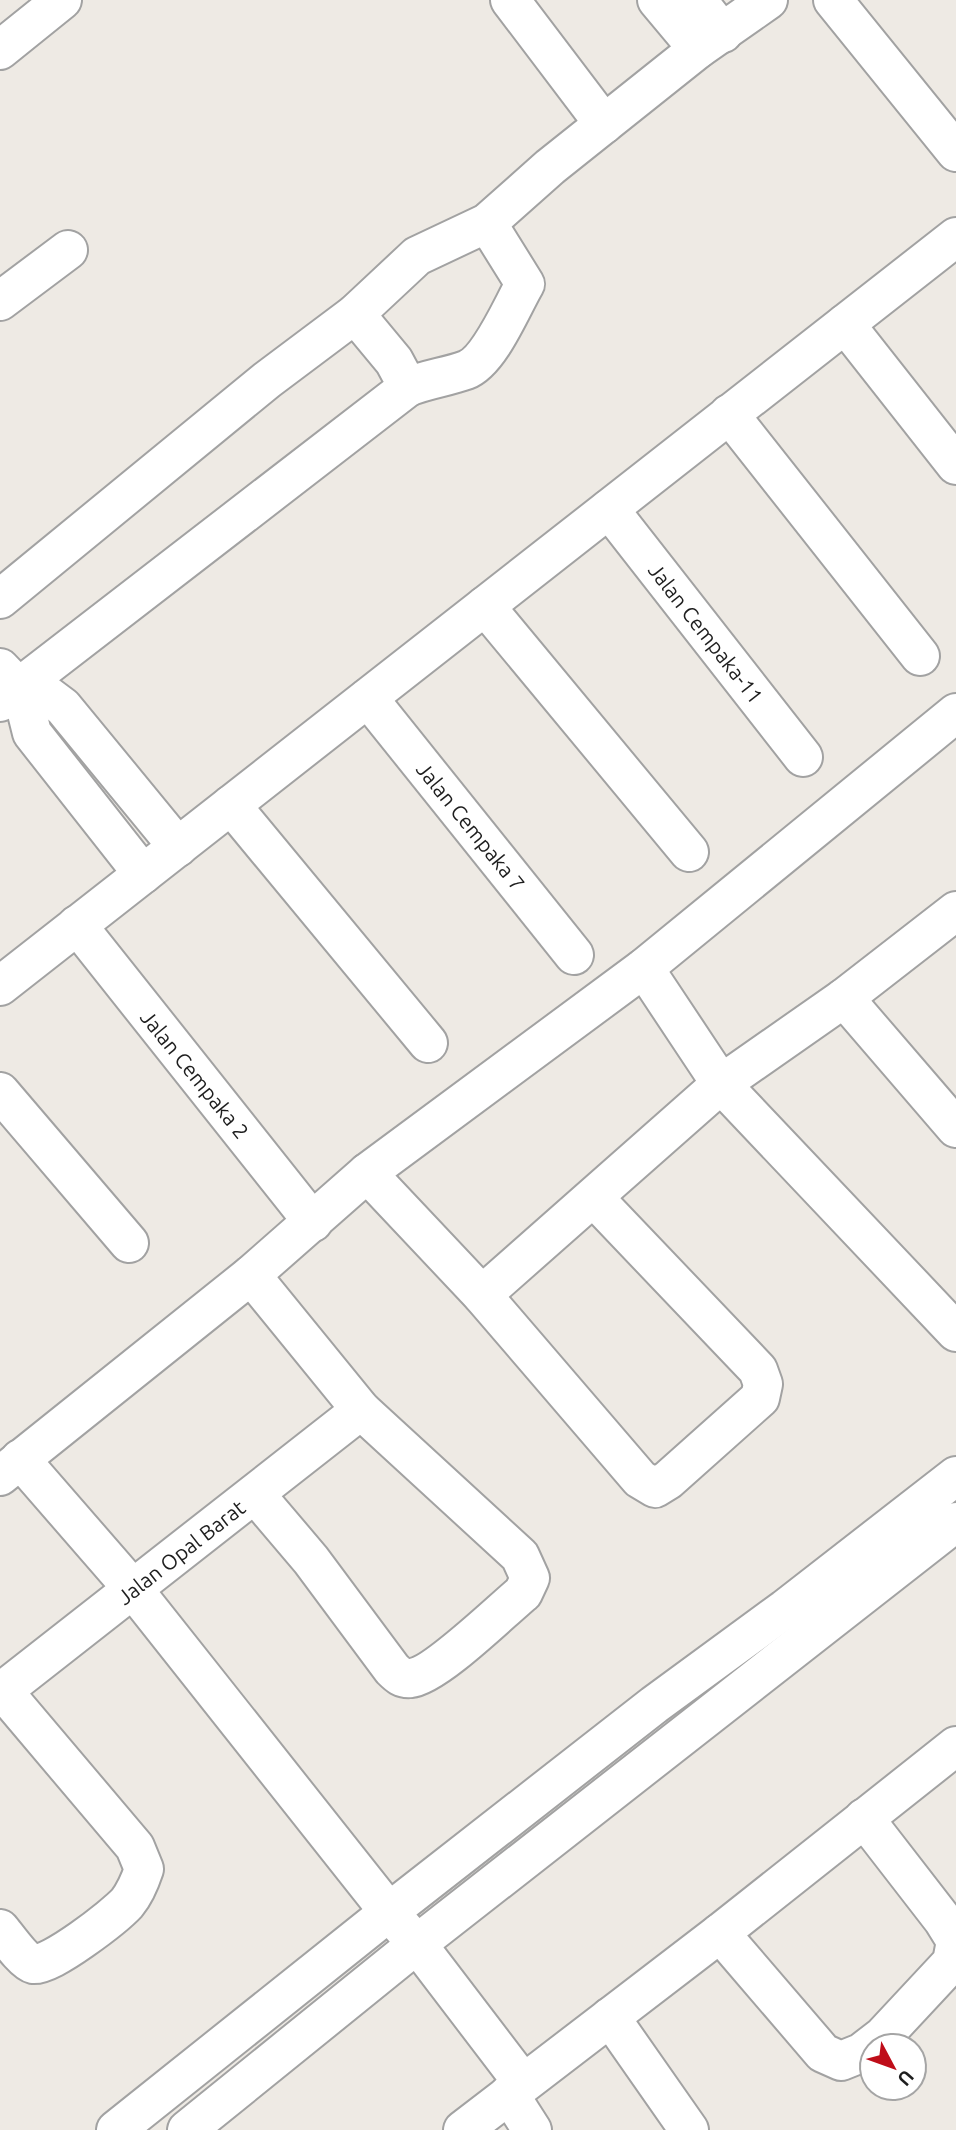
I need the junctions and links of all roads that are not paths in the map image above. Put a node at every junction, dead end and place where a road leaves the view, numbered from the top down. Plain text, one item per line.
1 (62, 0) edge
2 (510, 0) edge
3 (657, 0) edge
4 (697, 0) edge
5 (768, 0) edge
6 (833, 0) edge
7 (12, 25) edge
8 (710, 41) junction
9 (604, 124) junction
10 (956, 152) edge
11 (487, 223) junction
12 (956, 237) edge
13 (68, 250) dead end
14 (0, 301) edge
15 (355, 314) junction
16 (845, 324) junction
17 (408, 387) junction
18 (729, 414) junction
19 (956, 466) edge
20 (608, 509) junction
21 (0, 599) edge
22 (485, 606) junction
23 (920, 656) dead end
24 (11, 689) edge
25 (368, 698) junction
26 (956, 713) edge
27 (803, 757) dead end
28 (231, 805) junction
29 (178, 846) junction
30 (689, 852) dead end
31 (143, 874) junction
32 (956, 911) edge
33 (77, 926) junction
34 (574, 955) dead end
35 (644, 968) junction
36 (0, 986) edge
37 (844, 998) junction
38 (428, 1043) dead end
39 (721, 1084) junction
40 (0, 1092) edge
41 (956, 1128) edge
42 (368, 1173) junction
43 (594, 1198) junction
44 (313, 1222) junction
45 (129, 1243) dead end
46 (251, 1275) junction
47 (482, 1295) junction
48 (956, 1332) edge
49 (361, 1410) junction
50 (10, 1468) edge
51 (956, 1476) edge
52 (255, 1494) junction
53 (956, 1522) edge
54 (133, 1589) junction
55 (1, 1692) edge
56 (956, 1746) edge
57 (864, 1818) junction
58 (389, 1912) junction
59 (720, 1933) junction
60 (9, 1940) edge
61 (417, 1944) junction
62 (610, 2017) junction
63 (516, 2088) junction
64 (116, 2130) edge
65 (187, 2130) edge
66 (463, 2130) edge
67 (532, 2130) edge
68 (689, 2130) edge

1 - 7 street
2 - 9 street
3 - 8 street
4 - 8 street
5 - 8 street
6 - 10 street
8 - 9 street
9 - 11 street
11 - 15 street
11 - 17 street
12 - 16 street
13 - 14 street
15 - 17 street
15 - 21 street
16 - 18 street
16 - 19 street
17 - 24 street
18 - 20 street
18 - 23 street
20 - 22 street
20 - 27 street, Jalan Cempaka-11
22 - 25 street
22 - 30 street
24 - 29 street
24 - 31 street
25 - 28 street
25 - 34 street, Jalan Cempaka 7
26 - 35 street
28 - 29 street
28 - 38 street
29 - 31 street
31 - 33 street
32 - 37 street
33 - 36 street
33 - 44 street, Jalan Cempaka 2
35 - 39 street
35 - 42 street
37 - 39 street
37 - 41 street
39 - 43 street
39 - 48 street
40 - 45 street
42 - 44 street
42 - 47 street
43 - 47 street
43 - 47 street
44 - 46 street
46 - 49 street
46 - 50 street
49 - 52 street, Jalan Opal Barat
49 - 52 street
50 - 54 street
51 - 58 street
52 - 54 street, Jalan Opal Barat
53 - 61 street
54 - 55 street, Jalan Opal Barat
54 - 58 street
55 - 60 street
56 - 57 street
57 - 59 street
57 - 59 street
58 - 61 street
58 - 64 street
59 - 62 street
61 - 63 street
61 - 65 street
62 - 63 street
62 - 68 street
63 - 66 street
63 - 67 street

